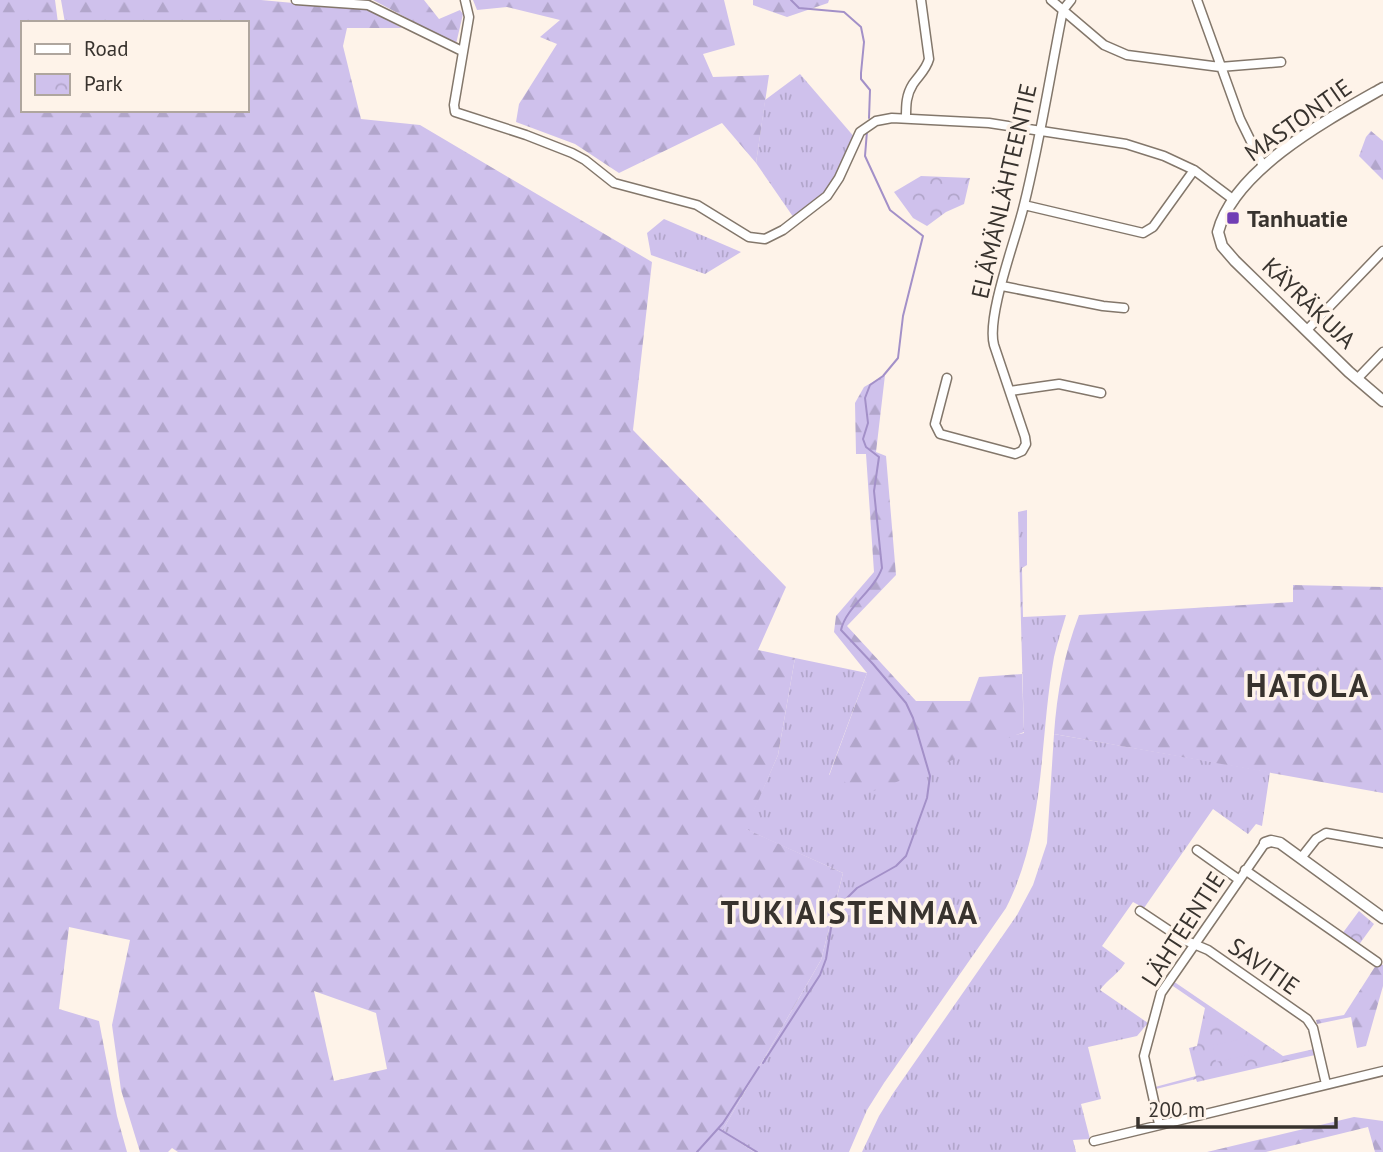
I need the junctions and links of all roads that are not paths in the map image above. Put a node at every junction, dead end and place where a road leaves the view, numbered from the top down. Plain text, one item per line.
1 (296, 0) edge
2 (465, 0) edge
3 (921, 0) edge
4 (1051, 0) edge
5 (1071, 0) edge
6 (1197, 0) edge
7 (1063, 10) junction
8 (462, 51) junction
9 (1280, 62) dead end
10 (1220, 67) junction
11 (1383, 89) edge
12 (906, 118) junction
13 (1038, 132) junction
14 (1262, 166) junction
15 (1194, 170) junction
16 (1234, 200) junction
17 (1024, 205) junction
18 (1219, 227) joint
19 (1383, 251) edge
20 (1002, 286) junction
21 (1124, 308) dead end
22 (1307, 330) junction
23 (1383, 352) edge
24 (947, 378) dead end
25 (1357, 379) junction
26 (1010, 391) junction
27 (1101, 393) dead end
28 (1383, 401) edge
29 (1265, 843) joint
30 (1383, 843) edge
31 (1197, 850) dead end
32 (1301, 858) junction
33 (1245, 870) junction
34 (1238, 878) junction
35 (1140, 911) dead end
36 (1383, 918) edge
37 (1194, 943) junction
38 (1377, 962) dead end
39 (1383, 1071) edge
40 (1326, 1084) junction
41 (1159, 1124) junction
42 (1094, 1140) dead end

1 - 8 street
2 - 8 street
3 - 12 street
4 - 7 street
5 - 7 street, ELÄMÄNLÄHTEENTIE
6 - 10 street
7 - 10 street
7 - 13 street, ELÄMÄNLÄHTEENTIE
8 - 12 street
9 - 10 street
10 - 14 street
11 - 14 street, MASTONTIE
12 - 13 street
13 - 15 street
13 - 17 street, ELÄMÄNLÄHTEENTIE
14 - 16 street, MASTONTIE
15 - 16 street
15 - 17 street
16 - 18 street, MASTONTIE
17 - 20 street, ELÄMÄNLÄHTEENTIE
18 - 22 street, KÄYRÄKUJA
19 - 22 street
20 - 21 street
20 - 26 street, ELÄMÄNLÄHTEENTIE
22 - 25 street, KÄYRÄKUJA
23 - 25 street
24 - 26 street, ELÄMÄNLÄHTEENTIE
25 - 28 street, KÄYRÄKUJA
26 - 27 street
29 - 32 street
29 - 33 street, LÄHTEENTIE
30 - 32 street
31 - 34 street
32 - 36 street
33 - 34 street, LÄHTEENTIE
33 - 38 street
34 - 37 street, LÄHTEENTIE
35 - 37 street, SAVITIE
37 - 40 street, SAVITIE
37 - 41 street, LÄHTEENTIE
39 - 40 street
40 - 41 street
41 - 42 street

